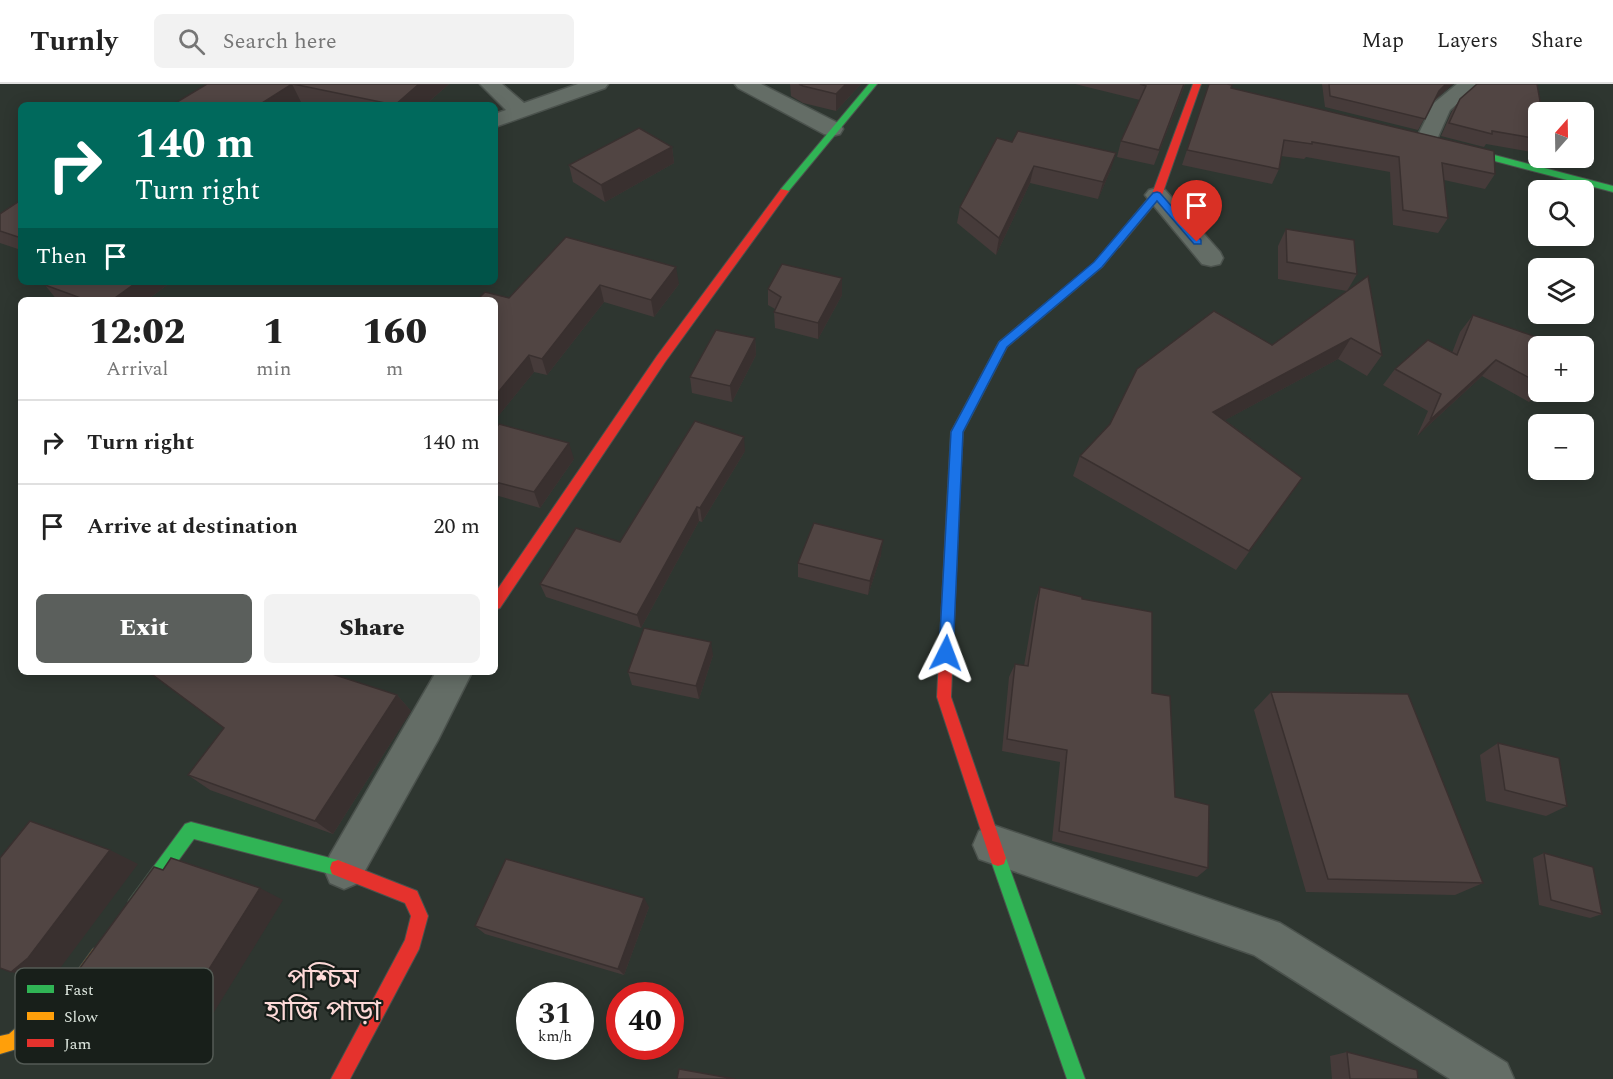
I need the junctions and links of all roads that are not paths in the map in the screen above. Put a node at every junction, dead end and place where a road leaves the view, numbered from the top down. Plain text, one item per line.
1 (490, 84) edge
2 (598, 84) edge
3 (746, 84) edge
4 (873, 84) edge
5 (1470, 84) edge
6 (1201, 85) edge
7 (520, 112) junction
8 (498, 120) edge
9 (832, 129) junction
10 (1420, 140) joint
11 (1613, 189) edge
12 (1157, 195) junction
13 (1211, 258) dead end
14 (498, 600) edge
15 (452, 675) edge
16 (993, 845) junction
17 (344, 869) junction
18 (127, 916) edge
19 (106, 945) edge
20 (89, 968) edge
21 (15, 1041) edge
22 (0, 1045) edge
23 (340, 1079) edge
24 (1076, 1079) edge
25 (1491, 1079) edge

1 - 7 street
2 - 7 street
3 - 9 street
4 - 9 street
5 - 10 street
6 - 12 street
7 - 8 street
9 - 14 street
10 - 11 street
12 - 13 street
12 - 16 street
15 - 17 street
16 - 24 street
16 - 25 street
17 - 18 street
17 - 23 street
19 - 20 street
21 - 22 street

